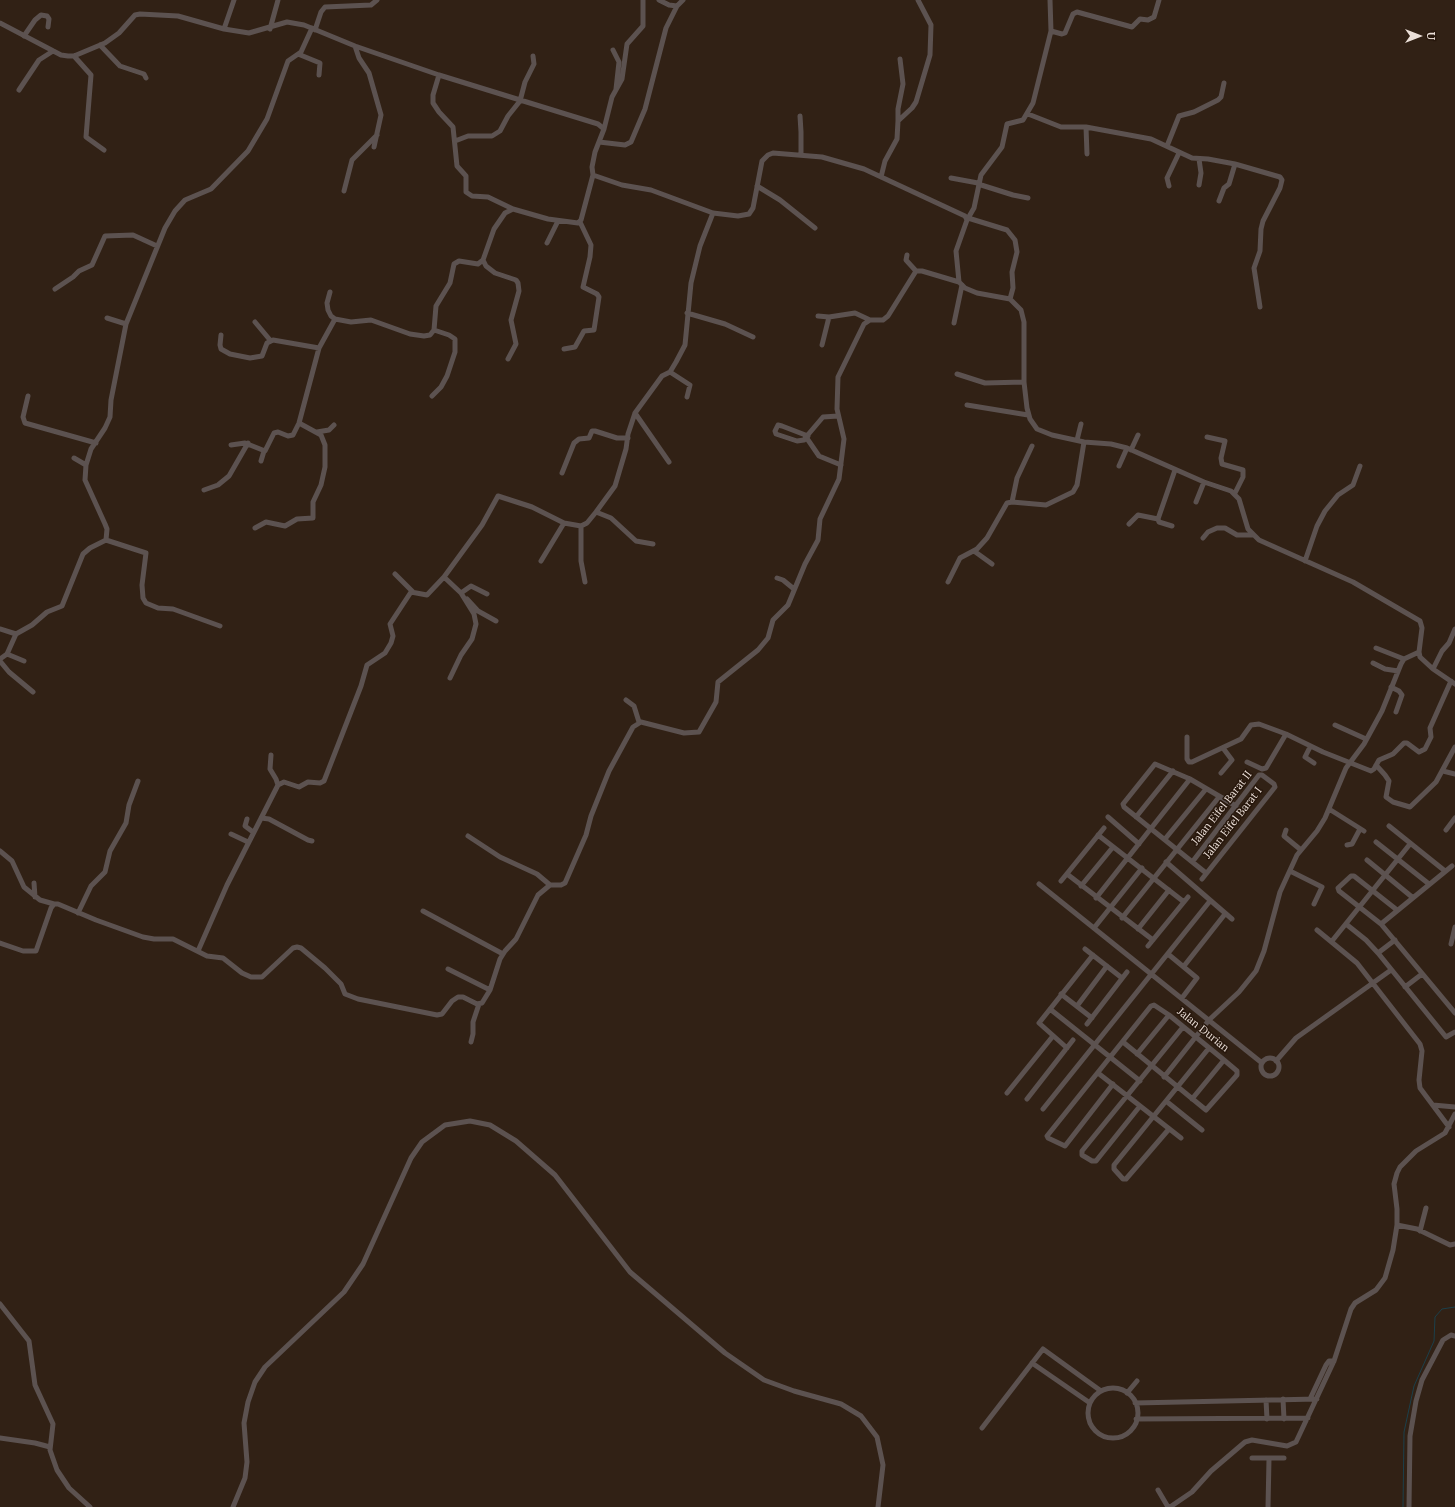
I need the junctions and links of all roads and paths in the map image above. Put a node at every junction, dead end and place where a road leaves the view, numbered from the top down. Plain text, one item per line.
1 (234, 0) edge
2 (278, 0) edge
3 (377, 0) edge
4 (643, 0) edge
5 (659, 0) edge
6 (683, 0) edge
7 (918, 0) edge
8 (1050, 0) edge
9 (1159, 0) edge
10 (676, 6) junction
11 (0, 23) edge
12 (48, 27) dead end
13 (224, 29) junction
14 (270, 29) junction
15 (314, 29) junction
16 (1051, 31) junction
17 (24, 36) junction
18 (100, 45) junction
19 (355, 46) junction
20 (613, 50) dead end
21 (53, 51) junction
22 (298, 54) junction
23 (74, 56) junction
24 (533, 56) dead end
25 (900, 59) dead end
26 (319, 75) dead end
27 (439, 75) junction
28 (146, 78) dead end
29 (1224, 83) dead end
30 (19, 90) dead end
31 (616, 92) junction
32 (520, 101) junction
33 (1028, 114) junction
34 (800, 116) dead end
35 (898, 121) junction
36 (1086, 127) junction
37 (604, 129) junction
38 (377, 134) junction
39 (456, 140) junction
40 (599, 142) junction
41 (1167, 146) junction
42 (374, 147) dead end
43 (104, 150) dead end
44 (1179, 152) junction
45 (1087, 154) dead end
46 (801, 155) junction
47 (1199, 159) junction
48 (1235, 164) junction
49 (593, 175) junction
50 (881, 177) junction
51 (951, 178) dead end
52 (978, 184) junction
53 (1199, 185) dead end
54 (757, 186) junction
55 (1169, 186) dead end
56 (344, 191) dead end
57 (1028, 198) dead end
58 (1219, 201) dead end
59 (513, 209) junction
60 (713, 213) junction
61 (968, 219) junction
62 (558, 221) junction
63 (580, 222) junction
64 (815, 228) dead end
65 (547, 243) dead end
66 (157, 246) junction
67 (907, 255) dead end
68 (483, 260) junction
69 (916, 271) junction
70 (960, 284) junction
71 (55, 289) dead end
72 (330, 292) dead end
73 (1010, 299) junction
74 (1260, 307) dead end
75 (687, 313) junction
76 (818, 316) dead end
77 (829, 317) junction
78 (107, 318) dead end
79 (335, 319) junction
80 (870, 320) junction
81 (255, 322) dead end
82 (954, 323) dead end
83 (126, 324) junction
84 (434, 330) junction
85 (221, 335) dead end
86 (753, 337) dead end
87 (270, 340) junction
88 (822, 345) dead end
89 (320, 348) junction
90 (564, 349) dead end
91 (508, 359) dead end
92 (670, 372) junction
93 (957, 374) dead end
94 (1024, 382) junction
95 (28, 396) dead end
96 (432, 396) dead end
97 (687, 397) dead end
98 (967, 406) dead end
99 (635, 413) junction
100 (838, 416) junction
101 (1028, 416) junction
102 (299, 423) junction
103 (1081, 424) dead end
104 (334, 425) dead end
105 (317, 432) junction
106 (1138, 435) dead end
107 (807, 437) junction
108 (1207, 437) dead end
109 (628, 438) junction
110 (1077, 440) junction
111 (1084, 442) junction
112 (96, 443) junction
113 (248, 443) junction
114 (231, 445) dead end
115 (1032, 446) dead end
116 (1129, 449) junction
117 (264, 451) junction
118 (74, 458) dead end
119 (261, 461) dead end
120 (670, 462) dead end
121 (86, 465) junction
122 (841, 465) junction
123 (1119, 466) dead end
124 (1360, 466) dead end
125 (1175, 470) junction
126 (562, 473) dead end
127 (1204, 482) junction
128 (204, 490) dead end
129 (1235, 493) junction
130 (1012, 502) junction
131 (1196, 502) dead end
132 (596, 512) junction
133 (1158, 519) junction
134 (564, 523) junction
135 (1129, 524) dead end
136 (581, 526) junction
137 (1172, 526) dead end
138 (255, 528) dead end
139 (1252, 535) junction
140 (1203, 538) dead end
141 (106, 540) junction
142 (653, 544) dead end
143 (974, 551) junction
144 (541, 561) dead end
145 (1305, 561) junction
146 (992, 564) dead end
147 (395, 574) dead end
148 (444, 577) junction
149 (777, 578) dead end
150 (584, 582) dead end
151 (948, 582) dead end
152 (794, 589) junction
153 (413, 592) junction
154 (462, 594) junction
155 (487, 594) dead end
156 (496, 621) dead end
157 (220, 626) dead end
158 (0, 629) edge
159 (1455, 629) edge
160 (16, 634) junction
161 (1376, 648) dead end
162 (1418, 652) junction
163 (7, 654) junction
164 (1404, 659) junction
165 (0, 660) edge
166 (24, 661) dead end
167 (1373, 663) dead end
168 (1433, 669) junction
169 (1398, 671) junction
170 (450, 678) dead end
171 (1453, 682) edge
172 (1391, 687) junction
173 (33, 692) dead end
174 (626, 700) dead end
175 (1396, 712) dead end
176 (639, 722) junction
177 (1335, 725) dead end
178 (1286, 734) junction
179 (1187, 737) dead end
180 (1366, 739) junction
181 (1310, 746) junction
182 (1455, 747) edge
183 (1223, 748) junction
184 (272, 755) dead end
185 (1247, 762) dead end
186 (1350, 762) junction
187 (1314, 763) dead end
188 (1376, 765) junction
189 (1173, 771) junction
190 (1443, 771) junction
191 (1221, 773) dead end
192 (1455, 774) edge
193 (1190, 779) junction
194 (1269, 779) joint
195 (138, 781) dead end
196 (278, 785) junction
197 (1206, 788) junction
198 (1219, 797) junction
199 (1236, 806) junction
200 (1329, 809) junction
201 (1108, 817) dead end
202 (1136, 817) junction
203 (262, 818) junction
204 (1455, 818) edge
205 (247, 819) dead end
206 (1389, 826) dead end
207 (1104, 828) dead end
208 (1151, 829) junction
209 (1286, 830) dead end
210 (1446, 830) dead end
211 (253, 832) junction
212 (231, 834) dead end
213 (1098, 835) junction
214 (468, 836) dead end
215 (1165, 839) junction
216 (312, 841) dead end
217 (248, 842) junction
218 (1376, 842) dead end
219 (1139, 844) junction
220 (1410, 844) junction
221 (1347, 845) dead end
222 (1113, 847) junction
223 (1178, 850) junction
224 (1301, 850) junction
225 (0, 851) edge
226 (1128, 858) junction
227 (1398, 859) junction
228 (1367, 860) dead end
229 (1193, 861) junction
230 (1166, 862) junction
231 (1452, 866) dead end
232 (1142, 868) junction
233 (1290, 871) junction
234 (1444, 871) junction
235 (1206, 873) junction
236 (1067, 874) junction
237 (1386, 875) junction
238 (1154, 878) junction
239 (1202, 879) dead end
240 (1061, 881) dead end
241 (34, 883) dead end
242 (1039, 884) dead end
243 (1429, 884) junction
244 (550, 885) junction
245 (1081, 886) junction
246 (1169, 890) junction
247 (1372, 890) junction
248 (36, 897) junction
249 (1188, 897) dead end
250 (1412, 897) junction
251 (1096, 898) junction
252 (1210, 901) junction
253 (1184, 902) junction
254 (54, 904) junction
255 (1314, 904) dead end
256 (1360, 907) junction
257 (1109, 908) junction
258 (1397, 910) junction
259 (423, 911) dead end
260 (78, 913) junction
261 (1225, 914) junction
262 (1122, 918) junction
263 (1232, 919) dead end
264 (1346, 924) junction
265 (1380, 924) junction
266 (1455, 927) edge
267 (1094, 928) junction
268 (1138, 930) junction
269 (1317, 930) dead end
270 (1153, 940) junction
271 (1395, 940) junction
272 (1332, 941) junction
273 (0, 944) edge
274 (1451, 944) dead end
275 (1148, 946) dead end
276 (1085, 949) dead end
277 (198, 951) junction
278 (1378, 953) junction
279 (503, 954) junction
280 (1168, 954) junction
281 (1093, 955) junction
282 (1107, 966) junction
283 (1184, 966) junction
284 (448, 969) dead end
285 (1391, 970) junction
286 (1127, 972) dead end
287 (1422, 974) junction
288 (1152, 975) junction
289 (1122, 978) junction
290 (1374, 984) junction
291 (1406, 987) junction
292 (490, 990) junction
293 (1061, 994) junction
294 (1182, 998) junction
295 (479, 1004) junction
296 (1077, 1006) junction
297 (1050, 1009) junction
298 (1455, 1013) edge
299 (1169, 1015) junction
300 (1092, 1018) junction
301 (1209, 1020) junction
302 (1087, 1024) dead end
303 (1183, 1027) junction
304 (1455, 1032) edge
305 (1053, 1036) junction
306 (1195, 1037) junction
307 (1073, 1040) dead end
308 (471, 1042) dead end
309 (1123, 1042) junction
310 (1095, 1045) junction
311 (1067, 1048) junction
312 (1209, 1048) junction
313 (1137, 1054) junction
314 (1110, 1058) junction
315 (1224, 1060) junction
316 (1276, 1061) junction
317 (1262, 1063) junction
318 (1152, 1066) junction
319 (1098, 1073) junction
320 (1164, 1077) junction
321 (1140, 1081) junction
322 (1113, 1084) junction
323 (1177, 1087) junction
324 (1007, 1093) dead end
325 (1128, 1096) junction
326 (1027, 1099) dead end
327 (1192, 1099) junction
328 (1166, 1101) junction
329 (1433, 1105) junction
330 (1140, 1106) junction
331 (1455, 1107) edge
332 (1043, 1109) dead end
333 (1455, 1114) edge
334 (1154, 1116) junction
335 (1449, 1127) junction
336 (1169, 1128) junction
337 (1202, 1130) dead end
338 (1181, 1138) dead end
339 (1426, 1208) dead end
340 (1397, 1225) junction
341 (1420, 1231) junction
342 (1455, 1244) edge
343 (0, 1304) edge
344 (1453, 1336) edge
345 (1334, 1361) junction
346 (1032, 1363) junction
347 (1137, 1381) dead end
348 (1101, 1391) junction
349 (1127, 1393) junction
350 (1310, 1399) junction
351 (1266, 1400) junction
352 (1283, 1400) junction
353 (1317, 1400) junction
354 (1090, 1403) junction
355 (1135, 1403) junction
356 (1308, 1418) junction
357 (1136, 1419) junction
358 (1267, 1419) junction
359 (1284, 1419) junction
360 (982, 1428) dead end
361 (0, 1438) edge
362 (50, 1447) junction
363 (1252, 1458) dead end
364 (1284, 1458) dead end
365 (1269, 1459) junction
366 (1158, 1490) dead end
367 (90, 1507) edge
368 (233, 1507) edge
369 (878, 1507) edge
370 (1169, 1507) edge
371 (1268, 1507) edge
372 (1409, 1507) edge

1 - 13 street
2 - 14 street
3 - 15 street
4 - 31 street
5 - 10 street
6 - 10 street
7 - 35 street
8 - 16 street
9 - 16 street
10 - 40 street
11 - 17 street
12 - 17 street
13 - 14 street
13 - 18 street
14 - 15 street
15 - 19 street
15 - 22 street
16 - 33 street
17 - 21 street
18 - 23 street
18 - 28 street
19 - 27 street
19 - 38 street
20 - 31 street
21 - 23 street
21 - 30 street
22 - 26 street
22 - 66 street
23 - 43 street
24 - 32 street
25 - 35 street
27 - 32 street
27 - 39 street
29 - 41 street
31 - 37 street
32 - 37 street
32 - 39 street
33 - 36 street
33 - 52 street
34 - 46 street
35 - 50 street
36 - 41 street
36 - 45 street
37 - 40 street
38 - 42 street
38 - 56 street
39 - 59 street
40 - 49 street
41 - 44 street
44 - 47 street
44 - 55 street
46 - 50 street
46 - 54 street
47 - 48 street
47 - 53 street
48 - 58 street
48 - 74 street
49 - 60 street
49 - 63 street
50 - 61 street
51 - 52 street
52 - 57 street
52 - 61 street
54 - 60 street
54 - 64 street
59 - 62 street
59 - 68 street
60 - 75 street
61 - 70 street
61 - 73 street
62 - 63 street
62 - 65 street
63 - 90 street
66 - 71 street
66 - 83 street
67 - 69 street
68 - 84 street
68 - 91 street
69 - 70 street
69 - 80 street
70 - 73 street
70 - 82 street
72 - 79 street
73 - 94 street
75 - 86 street
75 - 92 street
76 - 77 street
77 - 80 street
77 - 88 street
78 - 83 street
79 - 84 street
79 - 89 street
80 - 100 street
81 - 87 street
83 - 112 street
84 - 96 street
85 - 87 street
87 - 89 street
89 - 102 street
92 - 97 street
92 - 99 street
93 - 94 street
94 - 101 street
95 - 112 street
98 - 101 street
99 - 109 street
99 - 120 street
100 - 107 street
100 - 122 street
101 - 110 street
102 - 105 street
102 - 117 street
103 - 110 street
104 - 105 street
105 - 138 street
106 - 116 street
107 - 107 street
107 - 122 street
108 - 129 street
109 - 126 street
109 - 132 street
110 - 111 street
111 - 116 street
111 - 130 street
112 - 121 street
113 - 114 street
113 - 117 street
113 - 128 street
115 - 130 street
116 - 123 street
116 - 125 street
117 - 119 street
118 - 121 street
121 - 141 street
122 - 152 street
124 - 145 street
125 - 127 street
125 - 133 street
127 - 129 street
127 - 131 street
129 - 139 street
130 - 143 street
132 - 136 street
132 - 142 street
133 - 135 street
133 - 137 street
134 - 136 street
134 - 144 street
134 - 148 street
136 - 150 street
139 - 140 street
139 - 145 street
141 - 157 street
141 - 160 street
143 - 146 street
143 - 151 street
145 - 162 street
147 - 153 street
148 - 153 street
148 - 154 street
149 - 152 street
152 - 176 street
153 - 196 street
154 - 155 street
154 - 156 street
154 - 170 street
158 - 160 street
159 - 168 street
160 - 163 street
161 - 164 street
162 - 164 street
162 - 168 street
163 - 165 street
163 - 166 street
164 - 169 street
165 - 173 street
167 - 169 street
168 - 171 street
169 - 172 street
171 - 188 street
172 - 175 street
172 - 180 street
174 - 176 street
176 - 244 street
177 - 180 street
178 - 181 street
178 - 183 street
178 - 185 street
179 - 183 street
180 - 186 street
181 - 186 street
181 - 187 street
182 - 190 street
183 - 191 street
184 - 196 street
186 - 188 street
186 - 200 street
188 - 190 street
189 - 193 street
189 - 202 street
189 - 202 street
190 - 192 street
193 - 197 street
193 - 208 street
194 - 199 street, Jalan Eifel Barat II
194 - 235 street, Jalan Eifel Barat I
195 - 260 street
196 - 203 street
197 - 198 street
197 - 215 street
198 - 199 street
198 - 223 street
199 - 229 street, Jalan Eifel Barat II
200 - 221 street
200 - 224 street
201 - 219 street
202 - 208 street
203 - 211 street
203 - 216 street
204 - 210 street
205 - 211 street
206 - 220 street
207 - 213 street
208 - 215 street
208 - 219 street
209 - 224 street
211 - 217 street
212 - 217 street
213 - 222 street
213 - 236 street
214 - 244 street
215 - 223 street
217 - 277 street
218 - 227 street
219 - 226 street
220 - 227 street
220 - 234 street
222 - 226 street
222 - 245 street
223 - 229 street
223 - 230 street
224 - 233 street
225 - 248 street
226 - 232 street
226 - 251 street
227 - 237 street
227 - 243 street
228 - 237 street
229 - 235 street
230 - 238 street
230 - 252 street
231 - 234 street
232 - 238 street
232 - 257 street
233 - 255 street
233 - 301 street
234 - 243 street
235 - 239 street, Jalan Eifel Barat I
236 - 240 street
236 - 245 street
237 - 247 street
237 - 250 street
238 - 246 street
238 - 262 street
241 - 248 street
242 - 267 street
243 - 250 street
244 - 279 street
245 - 251 street
246 - 253 street
246 - 268 street
247 - 256 street
247 - 256 street
247 - 258 street
248 - 254 street
249 - 253 street
250 - 258 street
251 - 257 street
252 - 261 street
252 - 280 street
253 - 270 street
254 - 260 street
254 - 273 street
256 - 264 street
256 - 265 street
257 - 262 street
257 - 267 street
258 - 265 street
259 - 279 street
260 - 277 street
261 - 263 street
261 - 283 street
262 - 268 street
264 - 272 street
264 - 278 street
265 - 271 street
266 - 274 street
267 - 288 street
268 - 270 street
269 - 272 street
270 - 275 street
271 - 278 street
271 - 287 street
272 - 290 street
276 - 281 street
277 - 295 street
278 - 285 street
279 - 292 street
280 - 283 street
280 - 288 street
281 - 282 street
281 - 293 street
282 - 289 street
282 - 296 street
283 - 294 street
284 - 292 street
285 - 290 street
285 - 291 street
286 - 289 street
287 - 291 street
287 - 298 street
288 - 294 street
288 - 310 street
289 - 300 street
290 - 316 street
290 - 329 street
291 - 304 street
292 - 295 street
293 - 296 street
293 - 297 street
294 - 301 street
295 - 308 street
296 - 300 street
297 - 305 street
297 - 310 street
299 - 303 street, Jalan Durian
299 - 309 street, Jalan Durian
299 - 313 street
300 - 302 street
301 - 306 street
301 - 317 street
303 - 306 street, Jalan Durian
303 - 318 street
305 - 311 street
305 - 324 street
306 - 312 street, Jalan Durian
306 - 320 street
307 - 311 street
309 - 313 street
309 - 314 street
310 - 314 street
310 - 332 street
311 - 326 street
312 - 315 street, Jalan Durian
312 - 323 street
313 - 318 street
314 - 319 street
314 - 321 street
315 - 327 street
315 - 327 street, Jalan Durian
316 - 317 street
316 - 317 street
318 - 320 street
318 - 321 street
319 - 322 street
319 - 322 street
320 - 323 street
321 - 325 street
322 - 325 street
323 - 327 street
323 - 328 street
325 - 330 street
325 - 330 street
328 - 334 street
328 - 337 street
329 - 331 street
329 - 335 street
330 - 334 street
333 - 335 street
334 - 336 street
334 - 336 street
335 - 340 street
336 - 338 street
339 - 341 street
340 - 341 street
340 - 345 street
341 - 342 street
343 - 362 street
344 - 372 street
345 - 350 street
345 - 353 street
346 - 348 street
346 - 354 street
346 - 360 street
347 - 349 street
348 - 349 street
348 - 354 street
349 - 355 street
350 - 352 street
350 - 353 street
351 - 352 street
351 - 355 street
351 - 358 street
352 - 359 street
353 - 356 street
354 - 357 street
355 - 357 street
356 - 359 street
356 - 370 street
357 - 358 street
358 - 359 street
361 - 362 street
362 - 367 street
363 - 365 street
364 - 365 street
365 - 371 street
366 - 370 street
368 - 369 street

